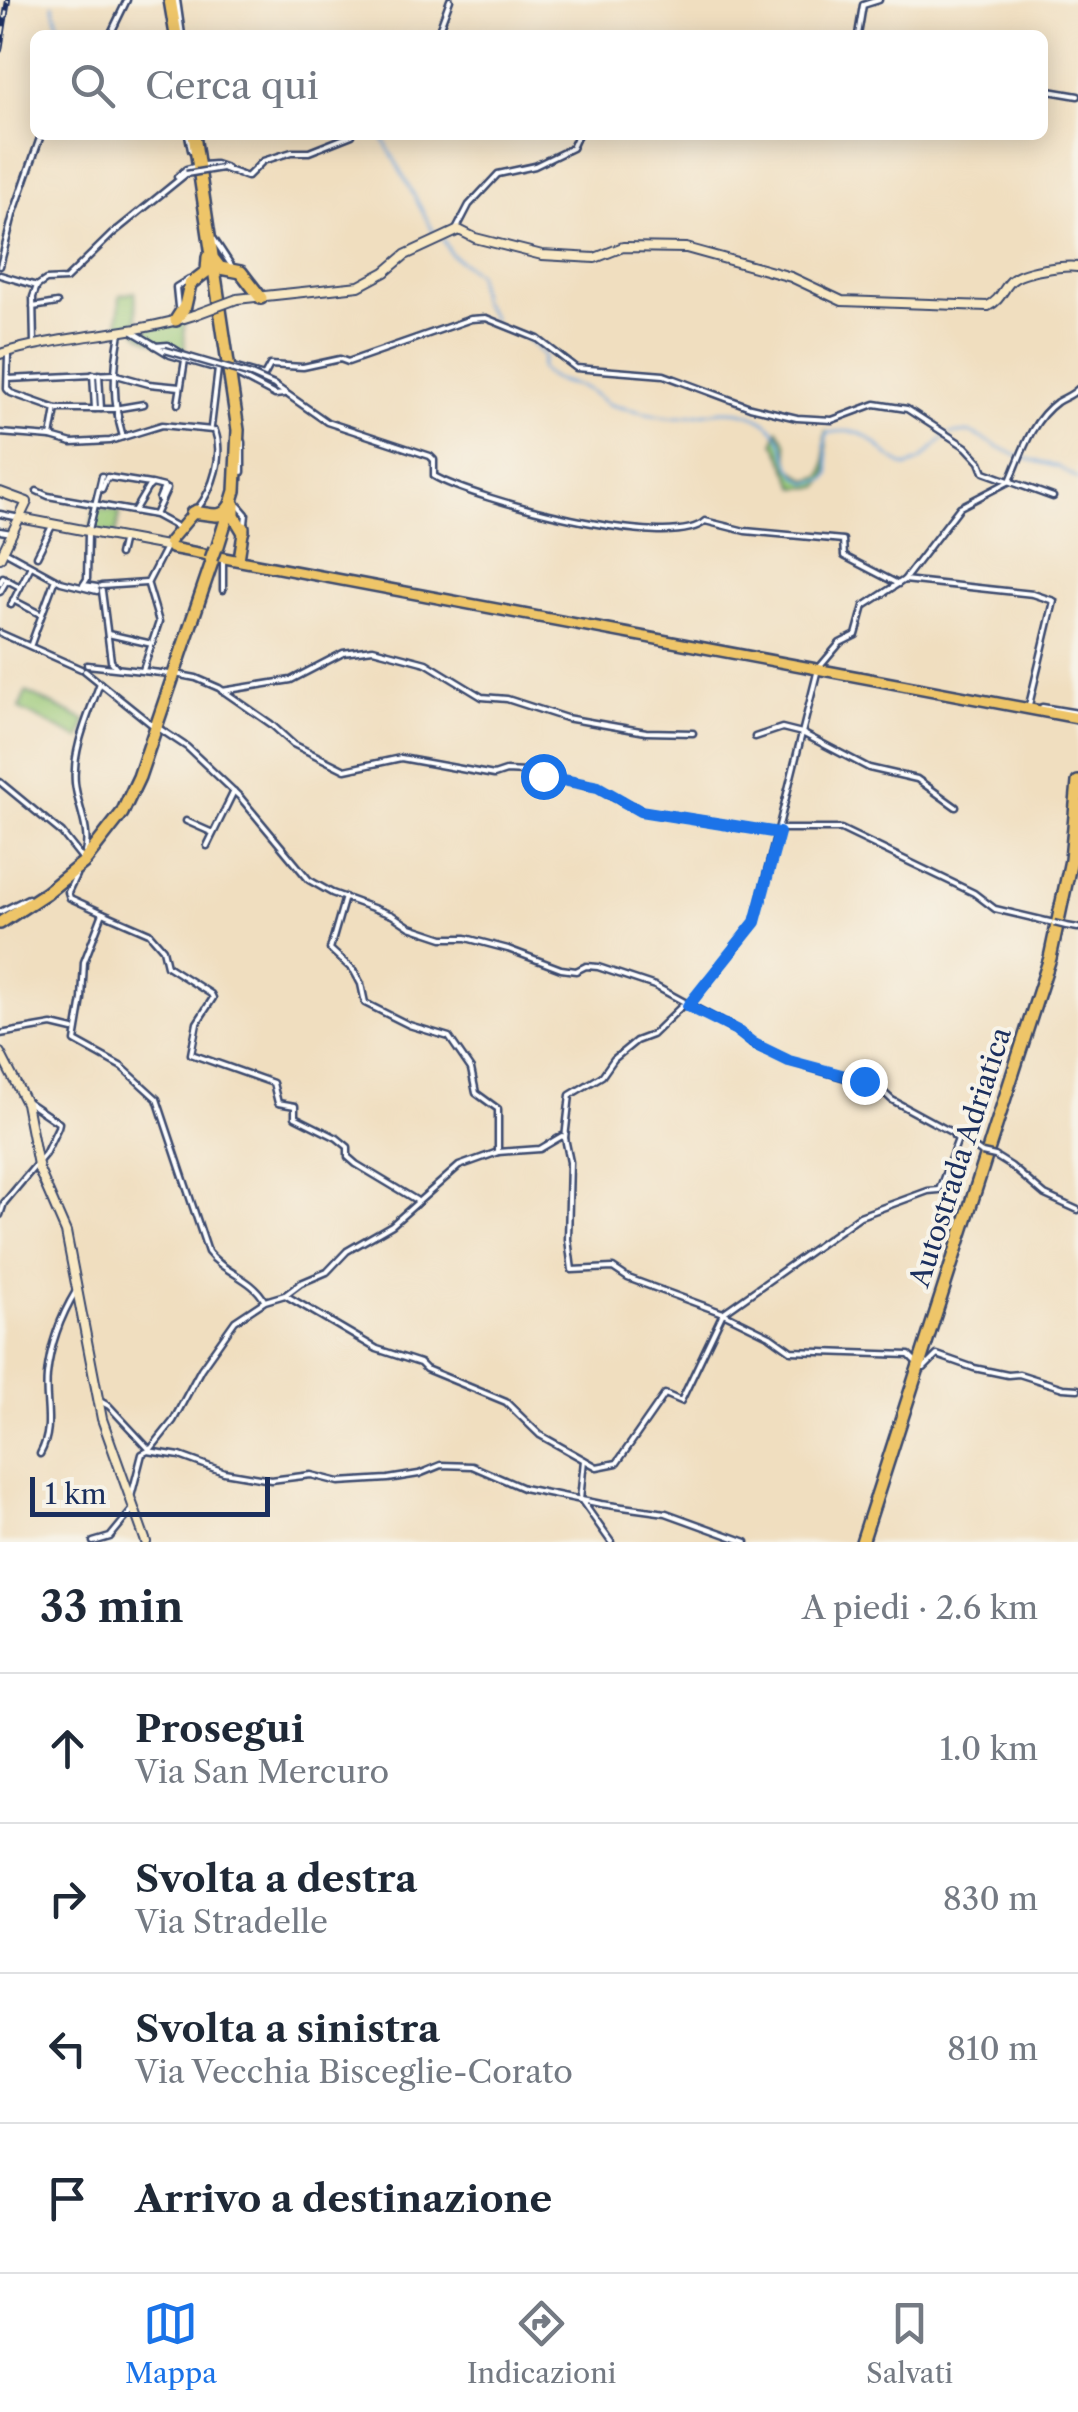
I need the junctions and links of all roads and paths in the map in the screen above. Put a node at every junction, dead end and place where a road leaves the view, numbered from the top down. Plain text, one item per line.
1 (127, 0) edge
2 (173, 0) edge
3 (450, 0) edge
4 (879, 0) edge
5 (172, 20) dead end
6 (112, 30) edge
7 (176, 30) edge
8 (177, 30) edge
9 (439, 30) edge
10 (859, 30) edge
11 (1048, 91) edge
12 (1078, 96) edge
13 (39, 140) edge
14 (192, 140) edge
15 (193, 140) edge
16 (193, 140) edge
17 (339, 140) edge
18 (576, 140) edge
19 (201, 166) junction
20 (194, 167) junction
21 (224, 168) junction
22 (176, 180) junction
23 (456, 230) junction
24 (209, 247) junction
25 (0, 266) edge
26 (1077, 267) edge
27 (229, 268) junction
28 (0, 275) edge
29 (201, 276) junction
30 (37, 286) junction
31 (216, 294) junction
32 (252, 296) junction
33 (57, 303) dead end
34 (33, 306) junction
35 (182, 315) junction
36 (125, 330) junction
37 (34, 344) junction
38 (154, 345) junction
39 (166, 347) junction
40 (4, 353) edge
41 (185, 360) junction
42 (234, 370) junction
43 (96, 374) junction
44 (113, 374) junction
45 (8, 379) junction
46 (180, 387) junction
47 (1078, 389) edge
48 (284, 394) junction
49 (144, 404) dead end
50 (178, 404) dead end
51 (56, 409) junction
52 (98, 409) junction
53 (114, 409) junction
54 (212, 430) junction
55 (0, 433) edge
56 (52, 437) junction
57 (123, 437) junction
58 (102, 476) dead end
59 (1010, 480) junction
60 (149, 488) dead end
61 (102, 489) dead end
62 (167, 489) dead end
63 (37, 491) dead end
64 (234, 491) junction
65 (0, 492) edge
66 (1053, 496) dead end
67 (162, 500) junction
68 (94, 505) junction
69 (229, 507) junction
70 (201, 510) junction
71 (134, 511) junction
72 (0, 514) edge
73 (155, 515) junction
74 (20, 518) junction
75 (242, 523) junction
76 (53, 524) junction
77 (0, 531) edge
78 (89, 532) junction
79 (12, 533) junction
80 (124, 538) junction
81 (170, 544) junction
82 (217, 550) junction
83 (4, 553) edge
84 (37, 556) dead end
85 (119, 556) dead end
86 (238, 556) junction
87 (32, 566) junction
88 (87, 578) junction
89 (8, 580) junction
90 (904, 580) junction
91 (54, 582) junction
92 (0, 583) edge
93 (148, 584) junction
94 (898, 584) junction
95 (83, 585) junction
96 (20, 587) junction
97 (100, 588) junction
98 (223, 590) dead end
99 (0, 592) edge
100 (42, 614) junction
101 (0, 632) edge
102 (108, 634) junction
103 (31, 644) junction
104 (152, 644) junction
105 (111, 665) junction
106 (87, 669) junction
107 (818, 669) junction
108 (143, 670) junction
109 (100, 683) junction
110 (222, 691) junction
111 (984, 700) junction
112 (1028, 704) junction
113 (1078, 716) edge
114 (152, 724) dead end
115 (692, 733) dead end
116 (802, 734) junction
117 (755, 737) dead end
118 (0, 782) edge
119 (1078, 782) edge
120 (234, 791) junction
121 (130, 794) junction
122 (956, 807) dead end
123 (186, 821) dead end
124 (1078, 828) edge
125 (780, 831) junction
126 (213, 833) junction
127 (207, 846) dead end
128 (81, 857) junction
129 (345, 897) junction
130 (17, 907) junction
131 (103, 913) junction
132 (0, 918) edge
133 (1078, 928) edge
134 (686, 1005) junction
135 (76, 1030) junction
136 (0, 1034) edge
137 (0, 1053) edge
138 (24, 1099) junction
139 (937, 1125) junction
140 (565, 1138) junction
141 (498, 1152) junction
142 (38, 1164) junction
143 (418, 1201) junction
144 (1078, 1210) edge
145 (0, 1215) edge
146 (76, 1291) junction
147 (285, 1295) junction
148 (265, 1301) junction
149 (724, 1313) junction
150 (917, 1363) dead end
151 (924, 1368) dead end
152 (1078, 1389) edge
153 (98, 1400) junction
154 (150, 1450) junction
155 (40, 1454) dead end
156 (584, 1460) junction
157 (581, 1500) junction
158 (131, 1504) junction
159 (93, 1542) edge
160 (146, 1542) edge
161 (611, 1542) edge
162 (746, 1542) edge
163 (863, 1542) edge

1 - 6 street
2 - 8 highway
3 - 9 street
4 - 10 street
5 - 7 street
11 - 12 street
13 - 25 street
14 - 20 street
15 - 19 street
16 - 24 highway
17 - 21 street
18 - 23 street
19 - 21 street
19 - 27 street
20 - 22 street
20 - 35 street
21 - 22 street, bridge
22 - 30 street
23 - 26 main road
23 - 32 main road
24 - 27 highway
24 - 29 highway
24 - 31 highway
27 - 31 highway
27 - 32 highway
28 - 30 street
29 - 31 highway
29 - 35 highway
30 - 34 street
31 - 64 highway
31 - 69 highway
32 - 35 main road, bridge
32 - 42 street
33 - 34 street
34 - 37 street
35 - 36 main road
36 - 37 main road
36 - 38 street
36 - 44 street
37 - 40 main road
38 - 39 street
38 - 41 street
39 - 41 street
39 - 48 street, bridge
40 - 45 street
41 - 46 street
41 - 54 street
42 - 48 street
42 - 59 street
42 - 75 street
43 - 44 street
43 - 45 street
43 - 52 street
44 - 46 street
44 - 53 street
45 - 51 street
46 - 50 street
47 - 59 street
48 - 94 street
49 - 53 street
51 - 52 street
51 - 56 street
52 - 53 street
53 - 57 street
54 - 57 street
54 - 70 street
55 - 56 street
56 - 57 street
58 - 68 street
59 - 66 street
59 - 90 street
60 - 67 street
61 - 71 street
62 - 67 street
63 - 68 street
64 - 75 highway
64 - 82 highway
65 - 74 main road
67 - 73 street
68 - 71 street
68 - 78 street
69 - 70 highway
69 - 82 highway
70 - 81 main road
70 - 82 highway
71 - 73 street
72 - 74 street
73 - 81 street
74 - 76 main road
74 - 79 main road
75 - 82 highway
75 - 86 main road
76 - 78 main road
76 - 84 street
77 - 79 street
78 - 80 main road
78 - 88 street
79 - 83 main road
80 - 81 main road
80 - 85 street
81 - 86 main road
81 - 93 street
82 - 98 street
82 - 121 highway
83 - 87 street
86 - 107 main road
87 - 91 street
87 - 96 street
88 - 95 street
88 - 97 street
89 - 92 street
89 - 96 street
89 - 99 street
90 - 94 street
90 - 112 street
91 - 95 street
91 - 97 street
91 - 100 street
93 - 97 street
93 - 104 street
94 - 107 street
95 - 97 street
96 - 100 street
97 - 102 street
100 - 103 street
101 - 103 street
102 - 104 street
102 - 105 street
103 - 106 street
104 - 108 street
105 - 106 street
105 - 108 street
106 - 109 street
107 - 111 main road
107 - 116 street
108 - 110 street
109 - 114 street
109 - 128 street
110 - 115 street
110 - 125 street
111 - 112 street
111 - 113 main road
112 - 113 street
116 - 117 street
116 - 122 street
116 - 125 street
118 - 128 street
119 - 163 highway, Autostrada Adriatica
120 - 126 street
120 - 129 street
120 - 131 street
121 - 130 highway
121 - 132 highway
123 - 126 street
124 - 163 highway, Autostrada Adriatica
125 - 133 street, bridge
125 - 134 street
126 - 127 street
128 - 130 street
129 - 134 street
129 - 141 street
130 - 132 highway
131 - 135 street
131 - 143 street
134 - 139 street
134 - 140 street
135 - 136 street
135 - 148 street
137 - 138 main road
138 - 142 main road
138 - 142 street
139 - 144 street, bridge
139 - 149 street
140 - 141 street
140 - 149 street
141 - 143 street
142 - 145 street
142 - 146 main road
143 - 147 street
146 - 153 main road
146 - 155 street
147 - 148 street
147 - 156 street
148 - 154 street
149 - 150 street
149 - 156 street
151 - 152 street
153 - 154 street
153 - 158 main road
154 - 157 street
154 - 158 street
156 - 157 street
157 - 161 street
157 - 162 street
158 - 159 street
158 - 160 main road

